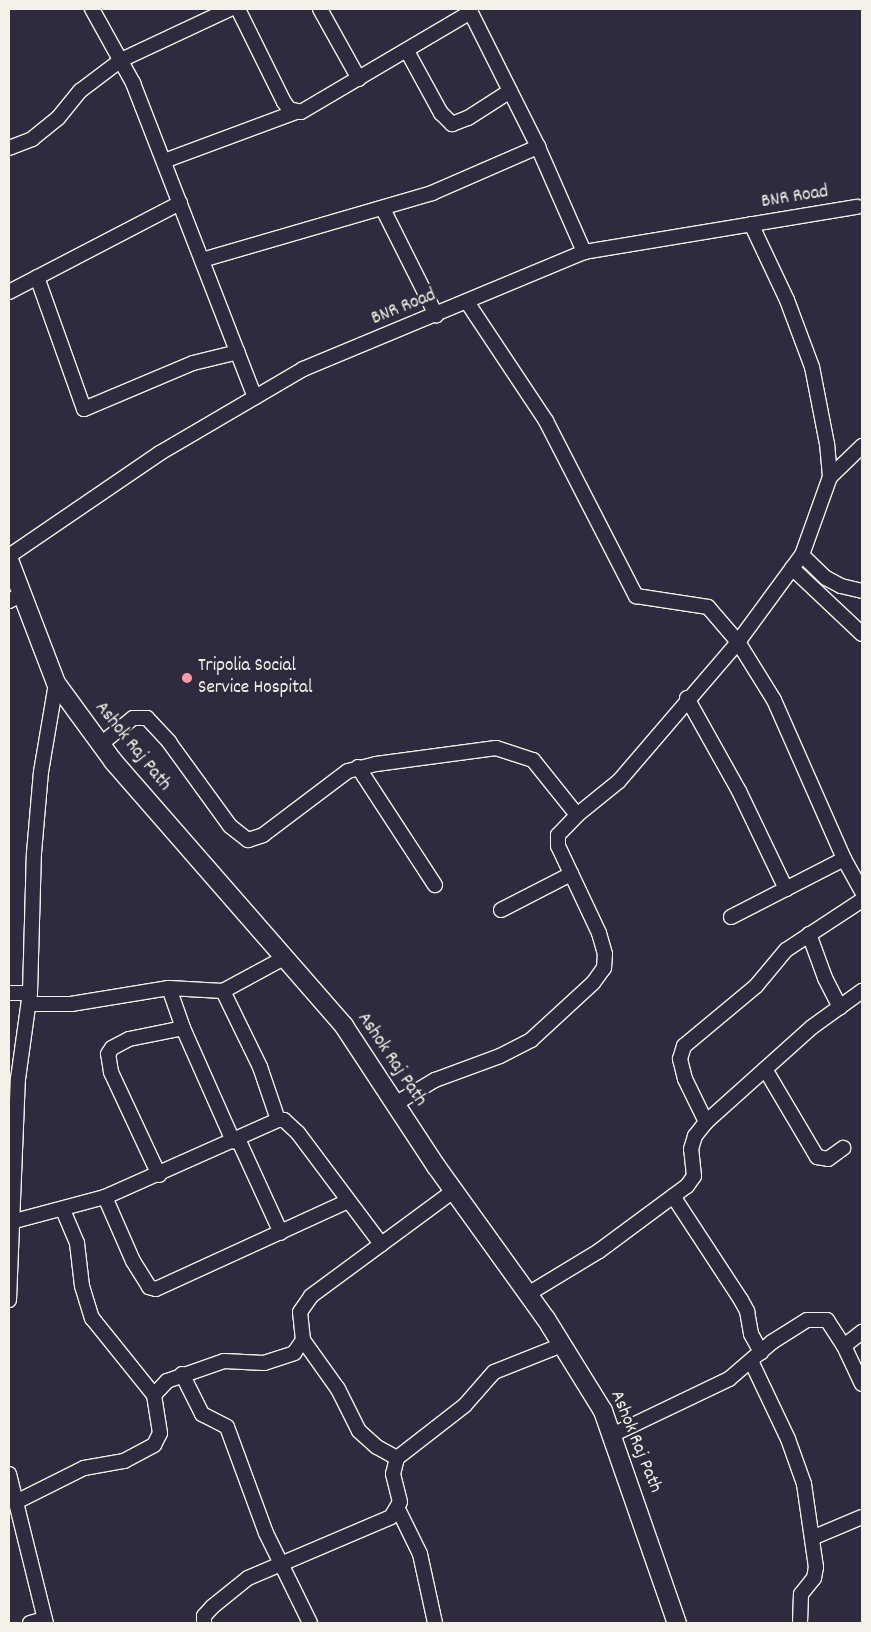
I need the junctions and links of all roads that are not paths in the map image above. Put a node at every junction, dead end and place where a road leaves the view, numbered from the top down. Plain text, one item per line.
1 (92, 9) edge
2 (230, 9) edge
3 (238, 9) edge
4 (320, 9) edge
5 (470, 10) edge
6 (407, 51) junction
7 (121, 60) junction
8 (359, 79) junction
9 (510, 91) junction
10 (296, 112) junction
11 (538, 147) junction
12 (9, 148) edge
13 (164, 161) junction
14 (180, 203) junction
15 (857, 207) dead end
16 (383, 209) junction
17 (751, 224) junction
18 (584, 252) junction
19 (202, 260) junction
20 (36, 277) junction
21 (9, 292) edge
22 (467, 302) junction
23 (436, 315) junction
24 (238, 352) junction
25 (255, 397) junction
26 (862, 446) edge
27 (830, 478) junction
28 (802, 555) junction
29 (9, 556) edge
30 (9, 560) edge
31 (792, 568) junction
32 (862, 591) edge
33 (15, 598) edge
34 (862, 634) edge
35 (738, 642) junction
36 (56, 683) junction
37 (687, 698) junction
38 (101, 744) junction
39 (358, 768) junction
40 (576, 816) junction
41 (844, 859) junction
42 (571, 874) junction
43 (435, 885) dead end
44 (786, 889) junction
45 (862, 892) edge
46 (862, 900) edge
47 (501, 910) dead end
48 (732, 917) dead end
49 (809, 934) junction
50 (284, 958) junction
51 (169, 988) junction
52 (223, 991) junction
53 (862, 991) edge
54 (9, 993) edge
55 (29, 999) junction
56 (840, 1007) junction
57 (183, 1028) junction
58 (765, 1069) junction
59 (395, 1104) junction
60 (278, 1120) junction
61 (706, 1122) junction
62 (235, 1140) junction
63 (843, 1148) dead end
64 (158, 1175) junction
65 (455, 1190) junction
66 (673, 1196) junction
67 (105, 1197) junction
68 (348, 1201) junction
69 (63, 1210) junction
70 (11, 1222) junction
71 (281, 1232) junction
72 (381, 1244) junction
73 (528, 1294) junction
74 (9, 1300) edge
75 (862, 1332) edge
76 (304, 1340) junction
77 (562, 1345) junction
78 (844, 1346) junction
79 (756, 1356) junction
80 (182, 1374) junction
81 (862, 1384) edge
82 (154, 1395) junction
83 (612, 1435) junction
84 (397, 1458) junction
85 (9, 1474) edge
86 (16, 1502) junction
87 (398, 1509) junction
88 (862, 1517) edge
89 (812, 1538) junction
90 (282, 1562) junction
91 (45, 1621) edge
92 (30, 1623) edge
93 (204, 1623) edge
94 (310, 1623) edge
95 (435, 1623) edge
96 (677, 1623) edge
97 (800, 1623) edge

1 - 7 street
2 - 7 street
3 - 10 street
4 - 8 street
5 - 6 street
5 - 9 street
6 - 8 street
6 - 9 street
7 - 12 street
7 - 13 street
8 - 10 street
9 - 11 street
10 - 13 street
11 - 16 street
11 - 18 street
13 - 14 street
14 - 19 street
14 - 20 street
15 - 17 street, BNR Road
16 - 19 street
16 - 23 street
17 - 18 street, BNR Road
17 - 27 street
18 - 22 street, BNR Road
19 - 24 street
20 - 21 street
20 - 24 street
22 - 23 street, BNR Road
22 - 35 street
23 - 25 street, BNR Road
24 - 25 street
25 - 29 street, BNR Road
26 - 27 street
27 - 28 street
28 - 31 street
28 - 32 street
30 - 33 main road, Ashok Raj Path
31 - 34 street
31 - 35 street
33 - 36 main road, Ashok Raj Path
35 - 37 street
35 - 41 street
36 - 38 main road, Ashok Raj Path
36 - 55 street
37 - 40 street
37 - 44 street
38 - 39 street
38 - 50 main road, Ashok Raj Path
39 - 40 street
39 - 43 street
40 - 42 street
41 - 44 street
41 - 45 street
42 - 47 street
42 - 59 street
44 - 48 street
46 - 49 street
49 - 56 street
49 - 61 street
50 - 52 street
50 - 59 main road, Ashok Raj Path
51 - 52 street
51 - 55 street
51 - 57 street
52 - 60 street
53 - 56 street
54 - 55 street
55 - 70 street
56 - 58 street
57 - 62 street
57 - 64 street
58 - 61 street
58 - 63 street
59 - 65 main road, Ashok Raj Path
60 - 62 street
60 - 68 street
61 - 66 street
62 - 64 street
62 - 71 street
64 - 67 street
65 - 72 street
65 - 73 main road, Ashok Raj Path
66 - 73 street
66 - 79 street
67 - 69 street
67 - 71 street
68 - 71 street
68 - 72 street
69 - 70 street
69 - 82 street
70 - 74 street
72 - 76 street
73 - 77 main road, Ashok Raj Path
75 - 78 street
76 - 80 street
76 - 84 street
77 - 83 main road, Ashok Raj Path
77 - 84 street
78 - 79 street
78 - 81 street
79 - 83 street
79 - 89 street
80 - 82 street
80 - 90 street
82 - 86 street
83 - 96 main road, Ashok Raj Path
84 - 87 street
85 - 86 street
86 - 91 street
87 - 90 street
87 - 95 street
88 - 89 street
89 - 97 street
90 - 93 street
90 - 94 street
91 - 92 street

